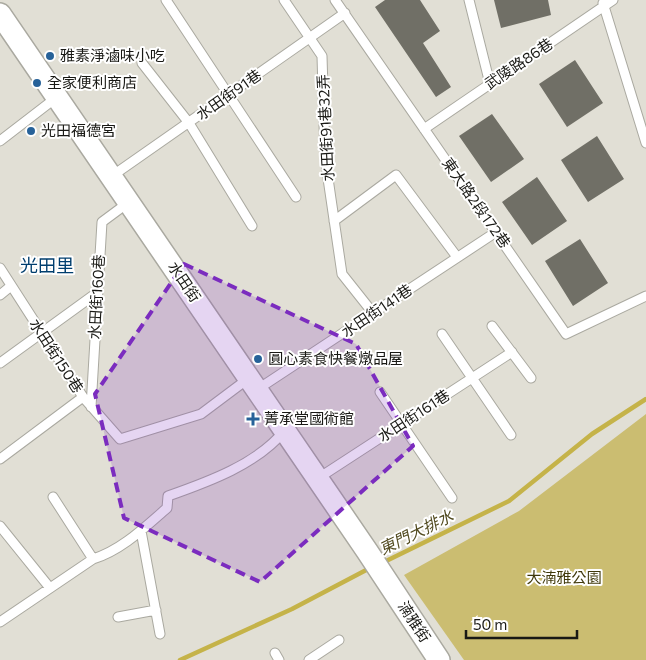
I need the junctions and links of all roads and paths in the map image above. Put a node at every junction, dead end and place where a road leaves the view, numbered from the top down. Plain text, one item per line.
1 (166, 0) edge
2 (284, 0) edge
3 (336, 0) edge
4 (469, 0) edge
5 (613, 0) edge
6 (603, 3) edge
7 (345, 13) junction
8 (0, 14) edge
9 (310, 39) junction
10 (142, 63) dead end
11 (490, 84) junction
12 (230, 94) junction
13 (57, 96) junction
14 (189, 123) junction
15 (424, 128) junction
16 (0, 142) edge
17 (646, 143) edge
18 (112, 176) junction
19 (296, 197) dead end
20 (130, 202) junction
21 (334, 221) junction
22 (252, 226) dead end
23 (496, 232) junction
24 (457, 257) junction
25 (0, 268) edge
26 (11, 286) junction
27 (98, 292) junction
28 (0, 295) edge
29 (646, 296) edge
30 (373, 313) junction
31 (492, 326) dead end
32 (41, 334) junction
33 (442, 334) dead end
34 (512, 352) junction
35 (0, 363) edge
36 (472, 378) junction
37 (531, 378) dead end
38 (254, 384) junction
39 (380, 392) dead end
40 (83, 397) junction
41 (92, 407) junction
42 (402, 424) junction
43 (284, 430) junction
44 (511, 435) dead end
45 (120, 439) joint
46 (0, 459) edge
47 (317, 479) junction
48 (53, 497) dead end
49 (452, 498) dead end
50 (0, 526) edge
51 (141, 531) junction
52 (368, 551) joint
53 (93, 559) junction
54 (50, 588) junction
55 (156, 610) junction
56 (118, 617) dead end
57 (0, 622) edge
58 (160, 634) dead end
59 (339, 640) dead end
60 (309, 660) edge
61 (439, 660) edge

1 - 12 lane
2 - 9 lane, 水田街91巷32弄
3 - 7 lane, 東大路2段172巷
4 - 11 lane
5 - 6 lane, 武陵路86巷
6 - 11 lane, 武陵路86巷
6 - 17 lane
7 - 9 lane, 水田街91巷
7 - 15 lane, 東大路2段172巷
8 - 13 street, 水田街
9 - 12 lane, 水田街91巷
9 - 21 lane, 水田街91巷32弄
10 - 14 lane
11 - 15 lane, 武陵路86巷
12 - 14 lane, 水田街91巷
12 - 19 lane
13 - 16 lane
13 - 18 street, 水田街
14 - 18 lane, 水田街91巷
14 - 22 lane
15 - 23 lane, 東大路2段172巷
18 - 20 street, 水田街
20 - 27 lane, 水田街160巷
20 - 38 street, 水田街
21 - 24 lane
21 - 30 lane, 水田街91巷32弄
23 - 24 lane, 水田街141巷
23 - 29 lane, 東大路2段172巷
24 - 30 lane, 水田街141巷
25 - 26 lane, 水田街150巷
26 - 28 lane
26 - 32 lane, 水田街150巷
27 - 32 lane
27 - 41 lane, 水田街160巷
30 - 38 lane, 水田街141巷
31 - 34 lane
32 - 35 lane
32 - 40 lane, 水田街150巷
33 - 36 lane
34 - 36 lane, 水田街161巷
34 - 37 lane
36 - 42 lane, 水田街161巷
36 - 44 lane
38 - 43 street, 水田街
38 - 45 lane, 水田街141巷
39 - 42 lane
40 - 41 lane, 水田街150巷
40 - 46 lane
41 - 45 lane, 水田街150巷
42 - 47 lane, 水田街161巷
42 - 49 lane
43 - 47 street, 水田街
43 - 51 lane
47 - 52 street, 水田街
48 - 53 lane
50 - 54 lane
51 - 53 lane
51 - 55 lane
52 - 61 street, 湳雅街
53 - 54 lane
54 - 57 lane
55 - 56 lane
55 - 58 lane
59 - 60 lane

